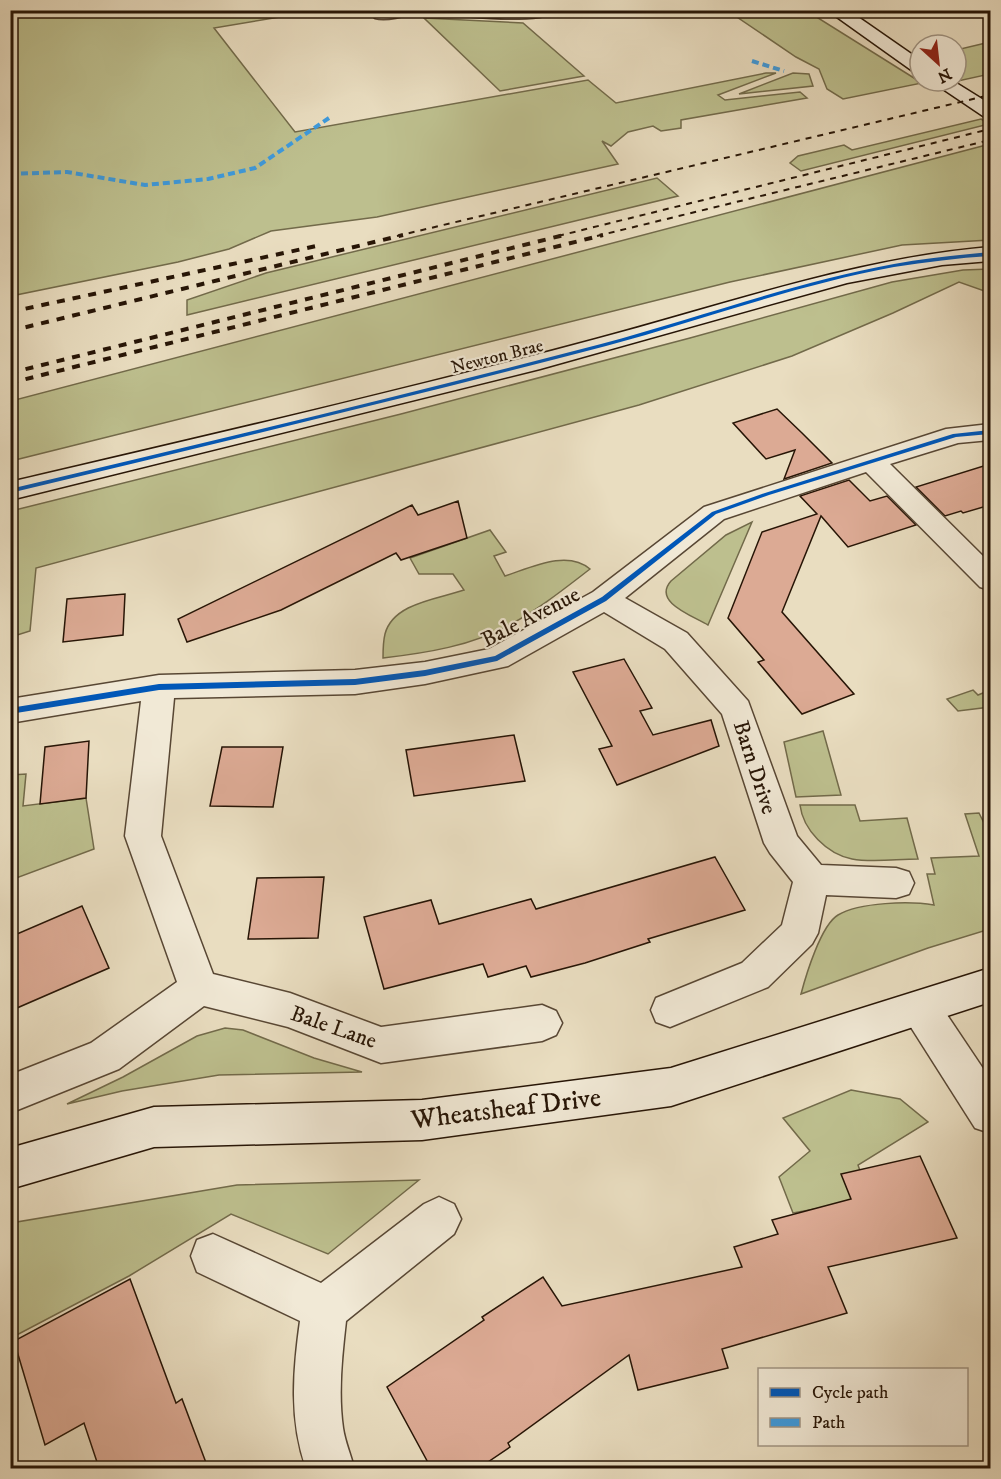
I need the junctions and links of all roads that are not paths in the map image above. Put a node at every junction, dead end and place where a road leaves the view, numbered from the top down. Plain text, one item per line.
1 (408, 10) edge
2 (450, 10) edge
3 (552, 10) edge
4 (835, 10) edge
5 (380, 15) dead end
6 (908, 59) edge
7 (959, 93) edge
8 (990, 112) edge
9 (990, 254) edge
10 (990, 432) edge
11 (871, 461) junction
12 (10, 491) edge
13 (990, 580) edge
14 (604, 599) junction
15 (159, 687) junction
16 (10, 711) edge
17 (812, 879) junction
18 (896, 883) dead end
19 (990, 985) edge
20 (200, 988) junction
21 (921, 1009) junction
22 (670, 1010) dead end
23 (542, 1023) dead end
24 (10, 1094) edge
25 (990, 1114) edge
26 (10, 1169) edge
27 (439, 1219) dead end
28 (213, 1257) dead end
29 (325, 1310) junction
30 (330, 1468) edge

1 - 5 lane
2 - 3 lane
4 - 6 street
7 - 8 street
9 - 12 street, Newton Brae
10 - 11 street, Bale Avenue
11 - 13 street
11 - 14 street, Bale Avenue
14 - 15 street, Bale Avenue
14 - 17 street, Barn Drive
15 - 16 street, Bale Avenue
15 - 20 street
17 - 18 street
17 - 22 street
19 - 21 street, Wheatsheaf Drive
20 - 23 street, Bale Lane
20 - 24 street
21 - 25 street
21 - 26 street, Wheatsheaf Drive
27 - 29 street
28 - 29 street
29 - 30 street

